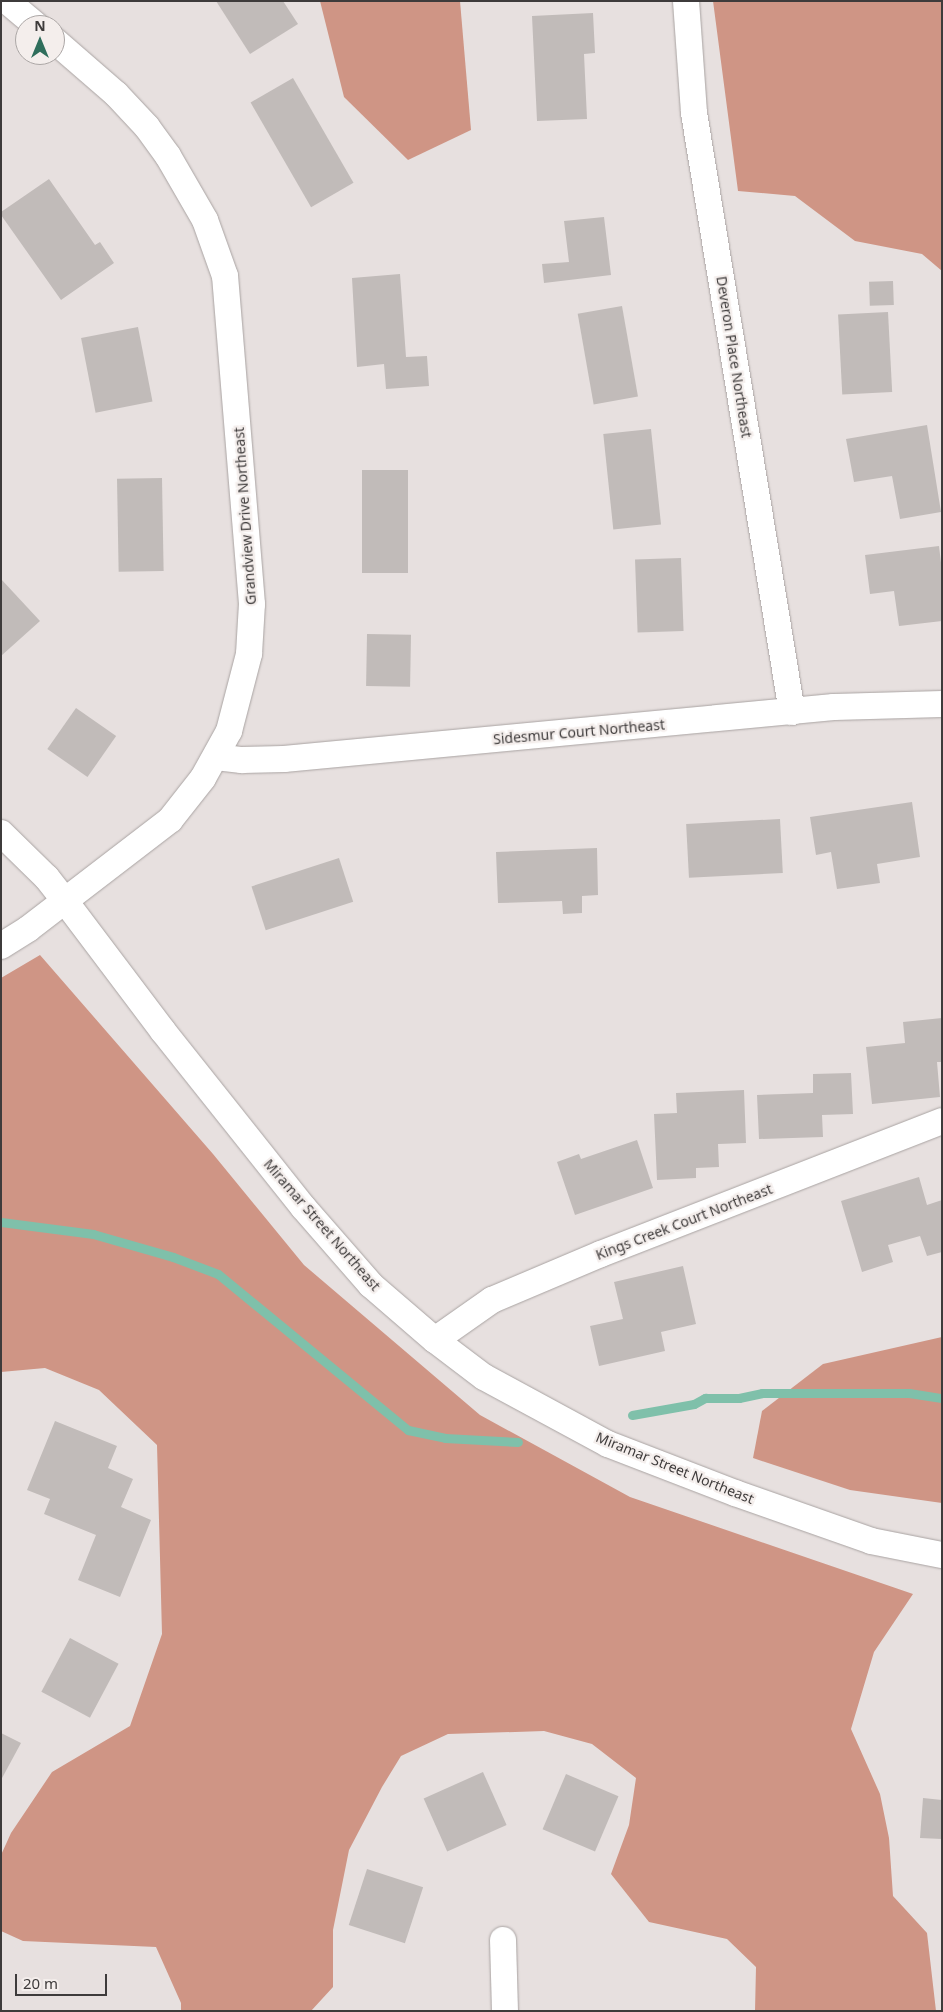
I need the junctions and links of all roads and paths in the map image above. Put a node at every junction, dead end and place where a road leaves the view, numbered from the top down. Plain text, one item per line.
1 (7, 1) edge
2 (686, 1) edge
3 (24, 15) edge
4 (65, 50) edge
5 (942, 704) edge
6 (792, 712) junction
7 (216, 757) junction
8 (1, 834) edge
9 (65, 900) junction
10 (1, 946) edge
11 (942, 1121) edge
12 (435, 1340) junction
13 (942, 1555) edge
14 (503, 1940) dead end
15 (505, 2011) edge

1 - 3 street
2 - 6 street, Deveron Place Northeast
4 - 7 street, Grandview Drive Northeast
5 - 6 street, Sidesmur Court Northeast
6 - 7 street, Sidesmur Court Northeast
7 - 9 street, Grandview Drive Northeast
8 - 9 street, Miramar Street Northeast
9 - 10 street, Grandview Drive Northeast
9 - 12 street, Miramar Street Northeast
11 - 12 street, Kings Creek Court Northeast
12 - 13 street, Miramar Street Northeast
14 - 15 street

